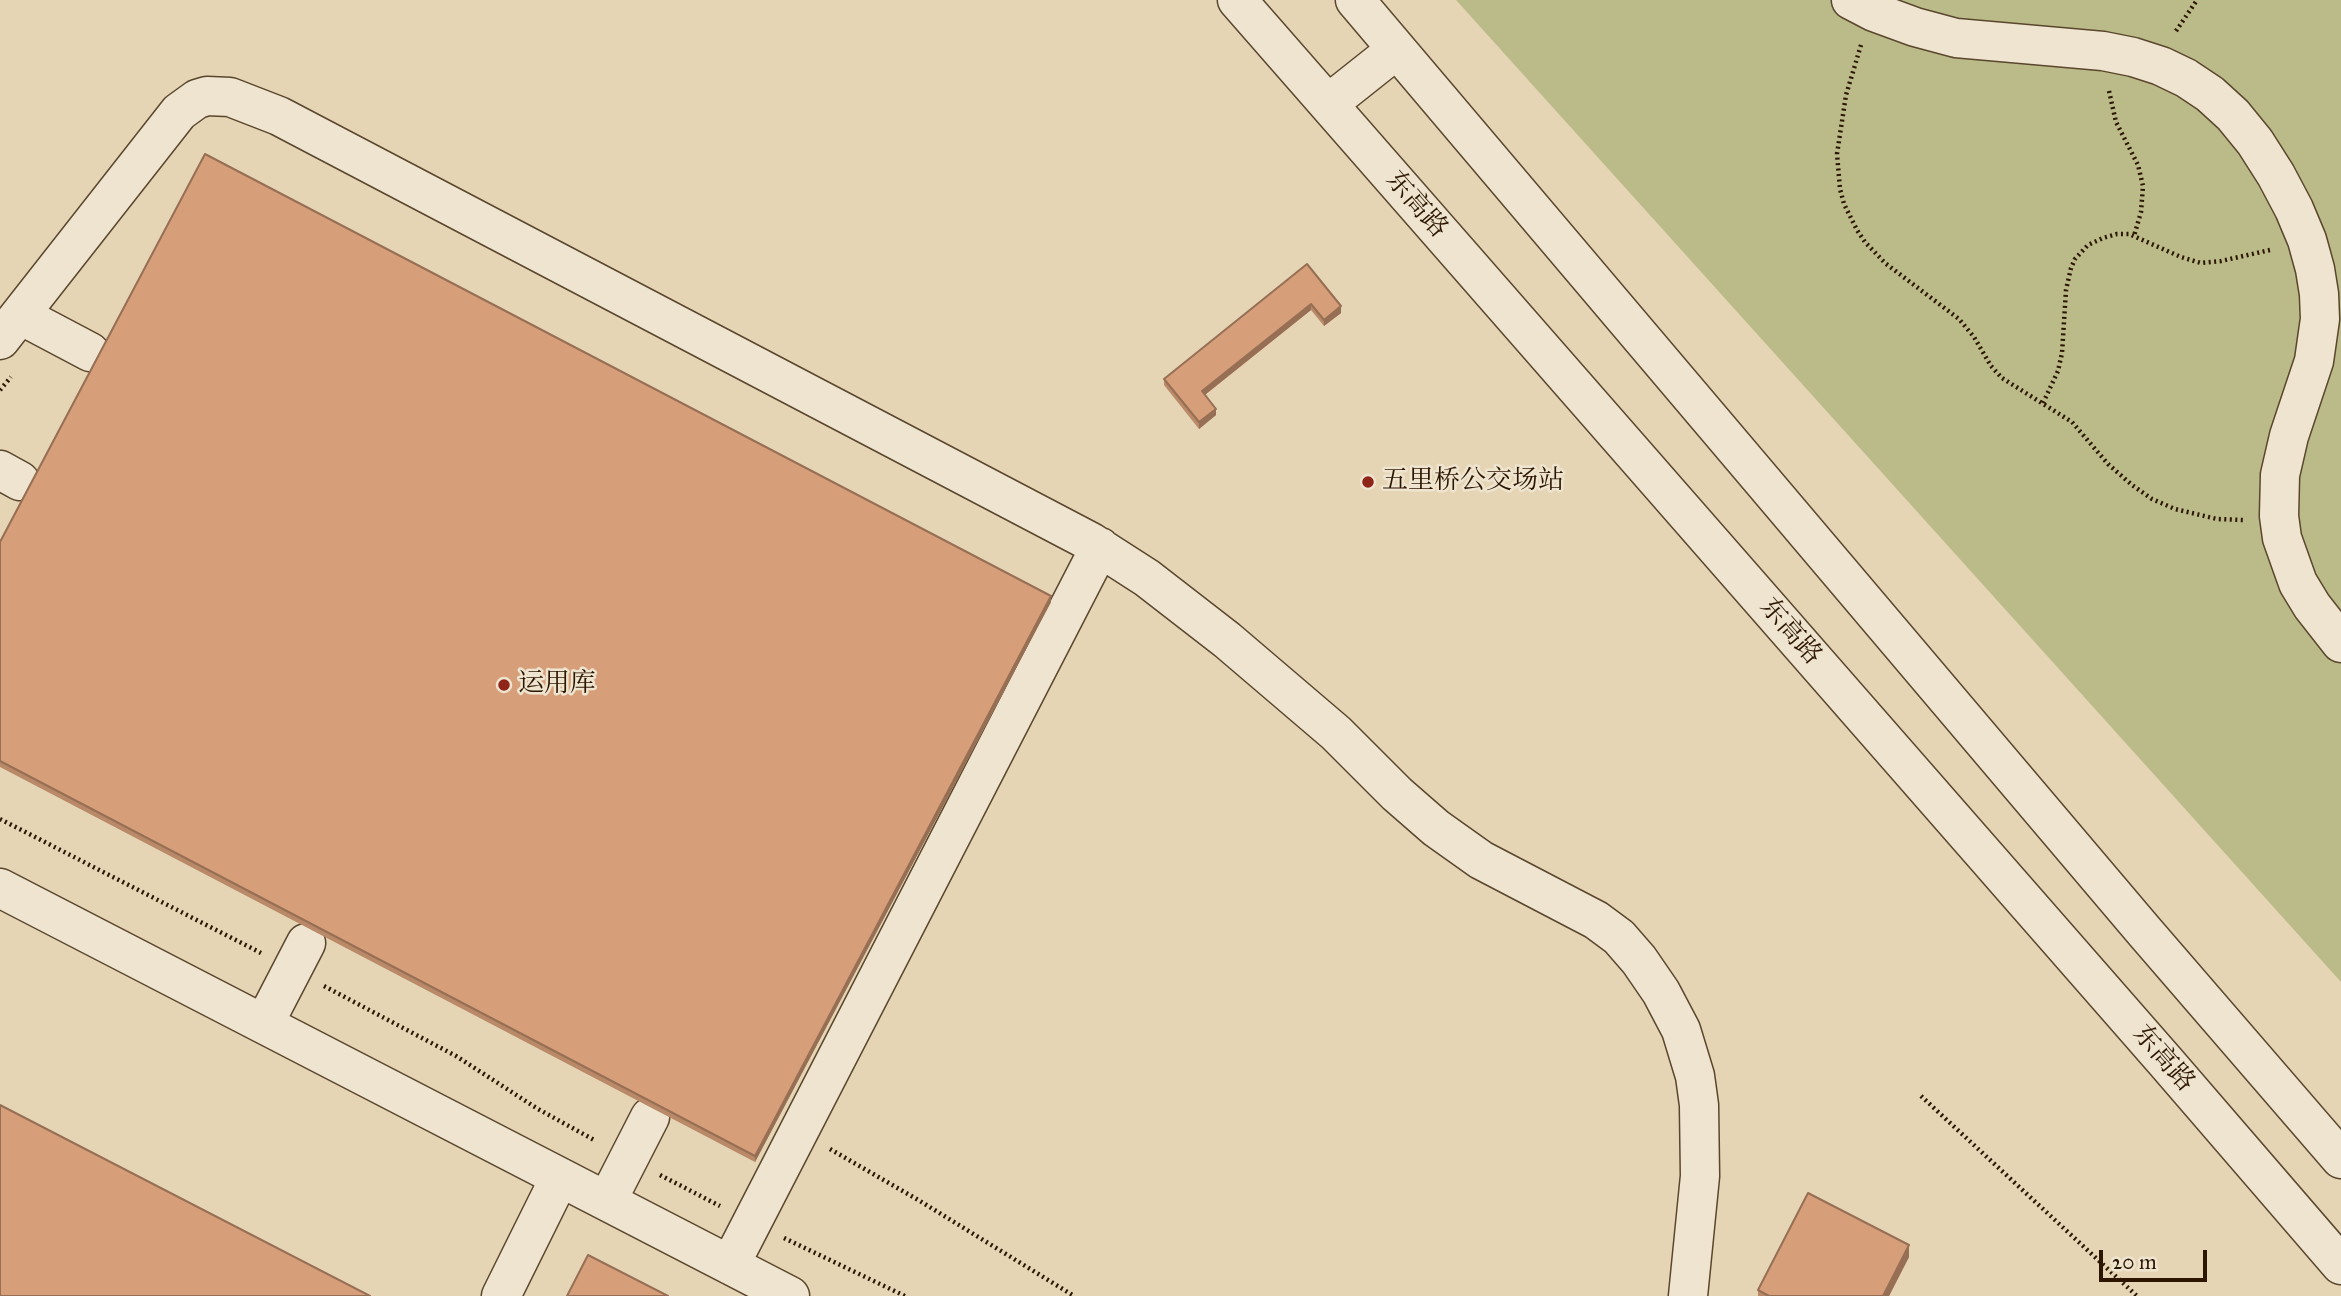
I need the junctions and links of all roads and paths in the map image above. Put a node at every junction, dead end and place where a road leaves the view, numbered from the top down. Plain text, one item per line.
1 (1237, 0) edge
2 (1354, 0) edge
3 (1862, 6) edge
4 (1396, 50) junction
5 (2103, 51) junction
6 (1328, 104) junction
7 (2134, 236) junction
8 (2307, 240) junction
9 (10, 328) edge
10 (90, 352) dead end
11 (2043, 403) junction
12 (2279, 516) junction
13 (1100, 547) junction
14 (2341, 643) edge
15 (0, 819) edge
16 (0, 888) edge
17 (300, 956) junction
18 (264, 1024) junction
19 (1921, 1096) dead end
20 (650, 1117) dead end
21 (799, 1132) junction
22 (629, 1159) junction
23 (2341, 1159) edge
24 (560, 1177) junction
25 (607, 1201) junction
26 (752, 1223) junction
27 (730, 1265) junction
28 (2341, 1265) edge
29 (501, 1296) edge
30 (790, 1296) edge
31 (905, 1296) edge
32 (1074, 1296) edge
33 (1688, 1296) edge
34 (2137, 1296) edge

1 - 6 street, 东高路
2 - 4 street
3 - 5 street
3 - 11 path
4 - 6 street
4 - 23 street
5 - 7 path
5 - 8 street
6 - 28 street, 东高路
7 - 8 path
7 - 11 path
8 - 12 street
9 - 10 street
9 - 13 street
11 - 12 path
12 - 14 street
13 - 21 street
13 - 33 street
15 - 17 path
16 - 18 street
17 - 18 street
17 - 22 path
18 - 24 street
19 - 34 path
20 - 22 street
21 - 26 street
21 - 32 path
22 - 25 street
22 - 26 path
24 - 25 street
24 - 29 street
25 - 27 street
26 - 27 street
26 - 31 path
27 - 30 street

